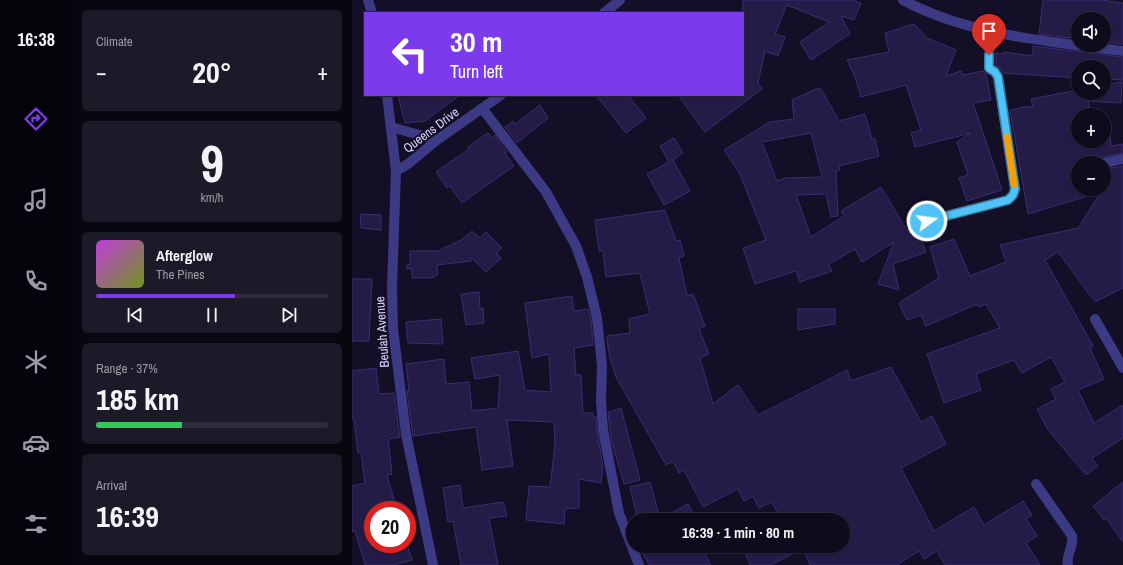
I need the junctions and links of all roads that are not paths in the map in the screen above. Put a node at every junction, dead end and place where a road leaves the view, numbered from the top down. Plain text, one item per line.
1 (368, 0) edge
2 (620, 0) edge
3 (903, 0) edge
4 (372, 12) edge
5 (605, 12) edge
6 (990, 31) junction
7 (1123, 51) edge
8 (387, 96) edge
9 (500, 96) edge
10 (482, 108) junction
11 (391, 127) junction
12 (437, 140) junction
13 (1123, 159) edge
14 (1111, 162) edge
15 (396, 171) junction
16 (913, 224) dead end
17 (1095, 318) dead end
18 (1123, 368) edge
19 (1036, 484) dead end
20 (432, 565) edge
21 (639, 565) edge
22 (1068, 565) edge

1 - 4 street
2 - 5 street
3 - 6 street
6 - 7 street
6 - 16 street
8 - 11 street, Beulah Avenue
9 - 10 street, Queens Drive
10 - 12 street, Queens Drive
10 - 21 street
11 - 12 street
11 - 15 street, Beulah Avenue
12 - 15 street, Queens Drive
13 - 14 street
15 - 20 street, Beulah Avenue
17 - 18 street
19 - 22 street

